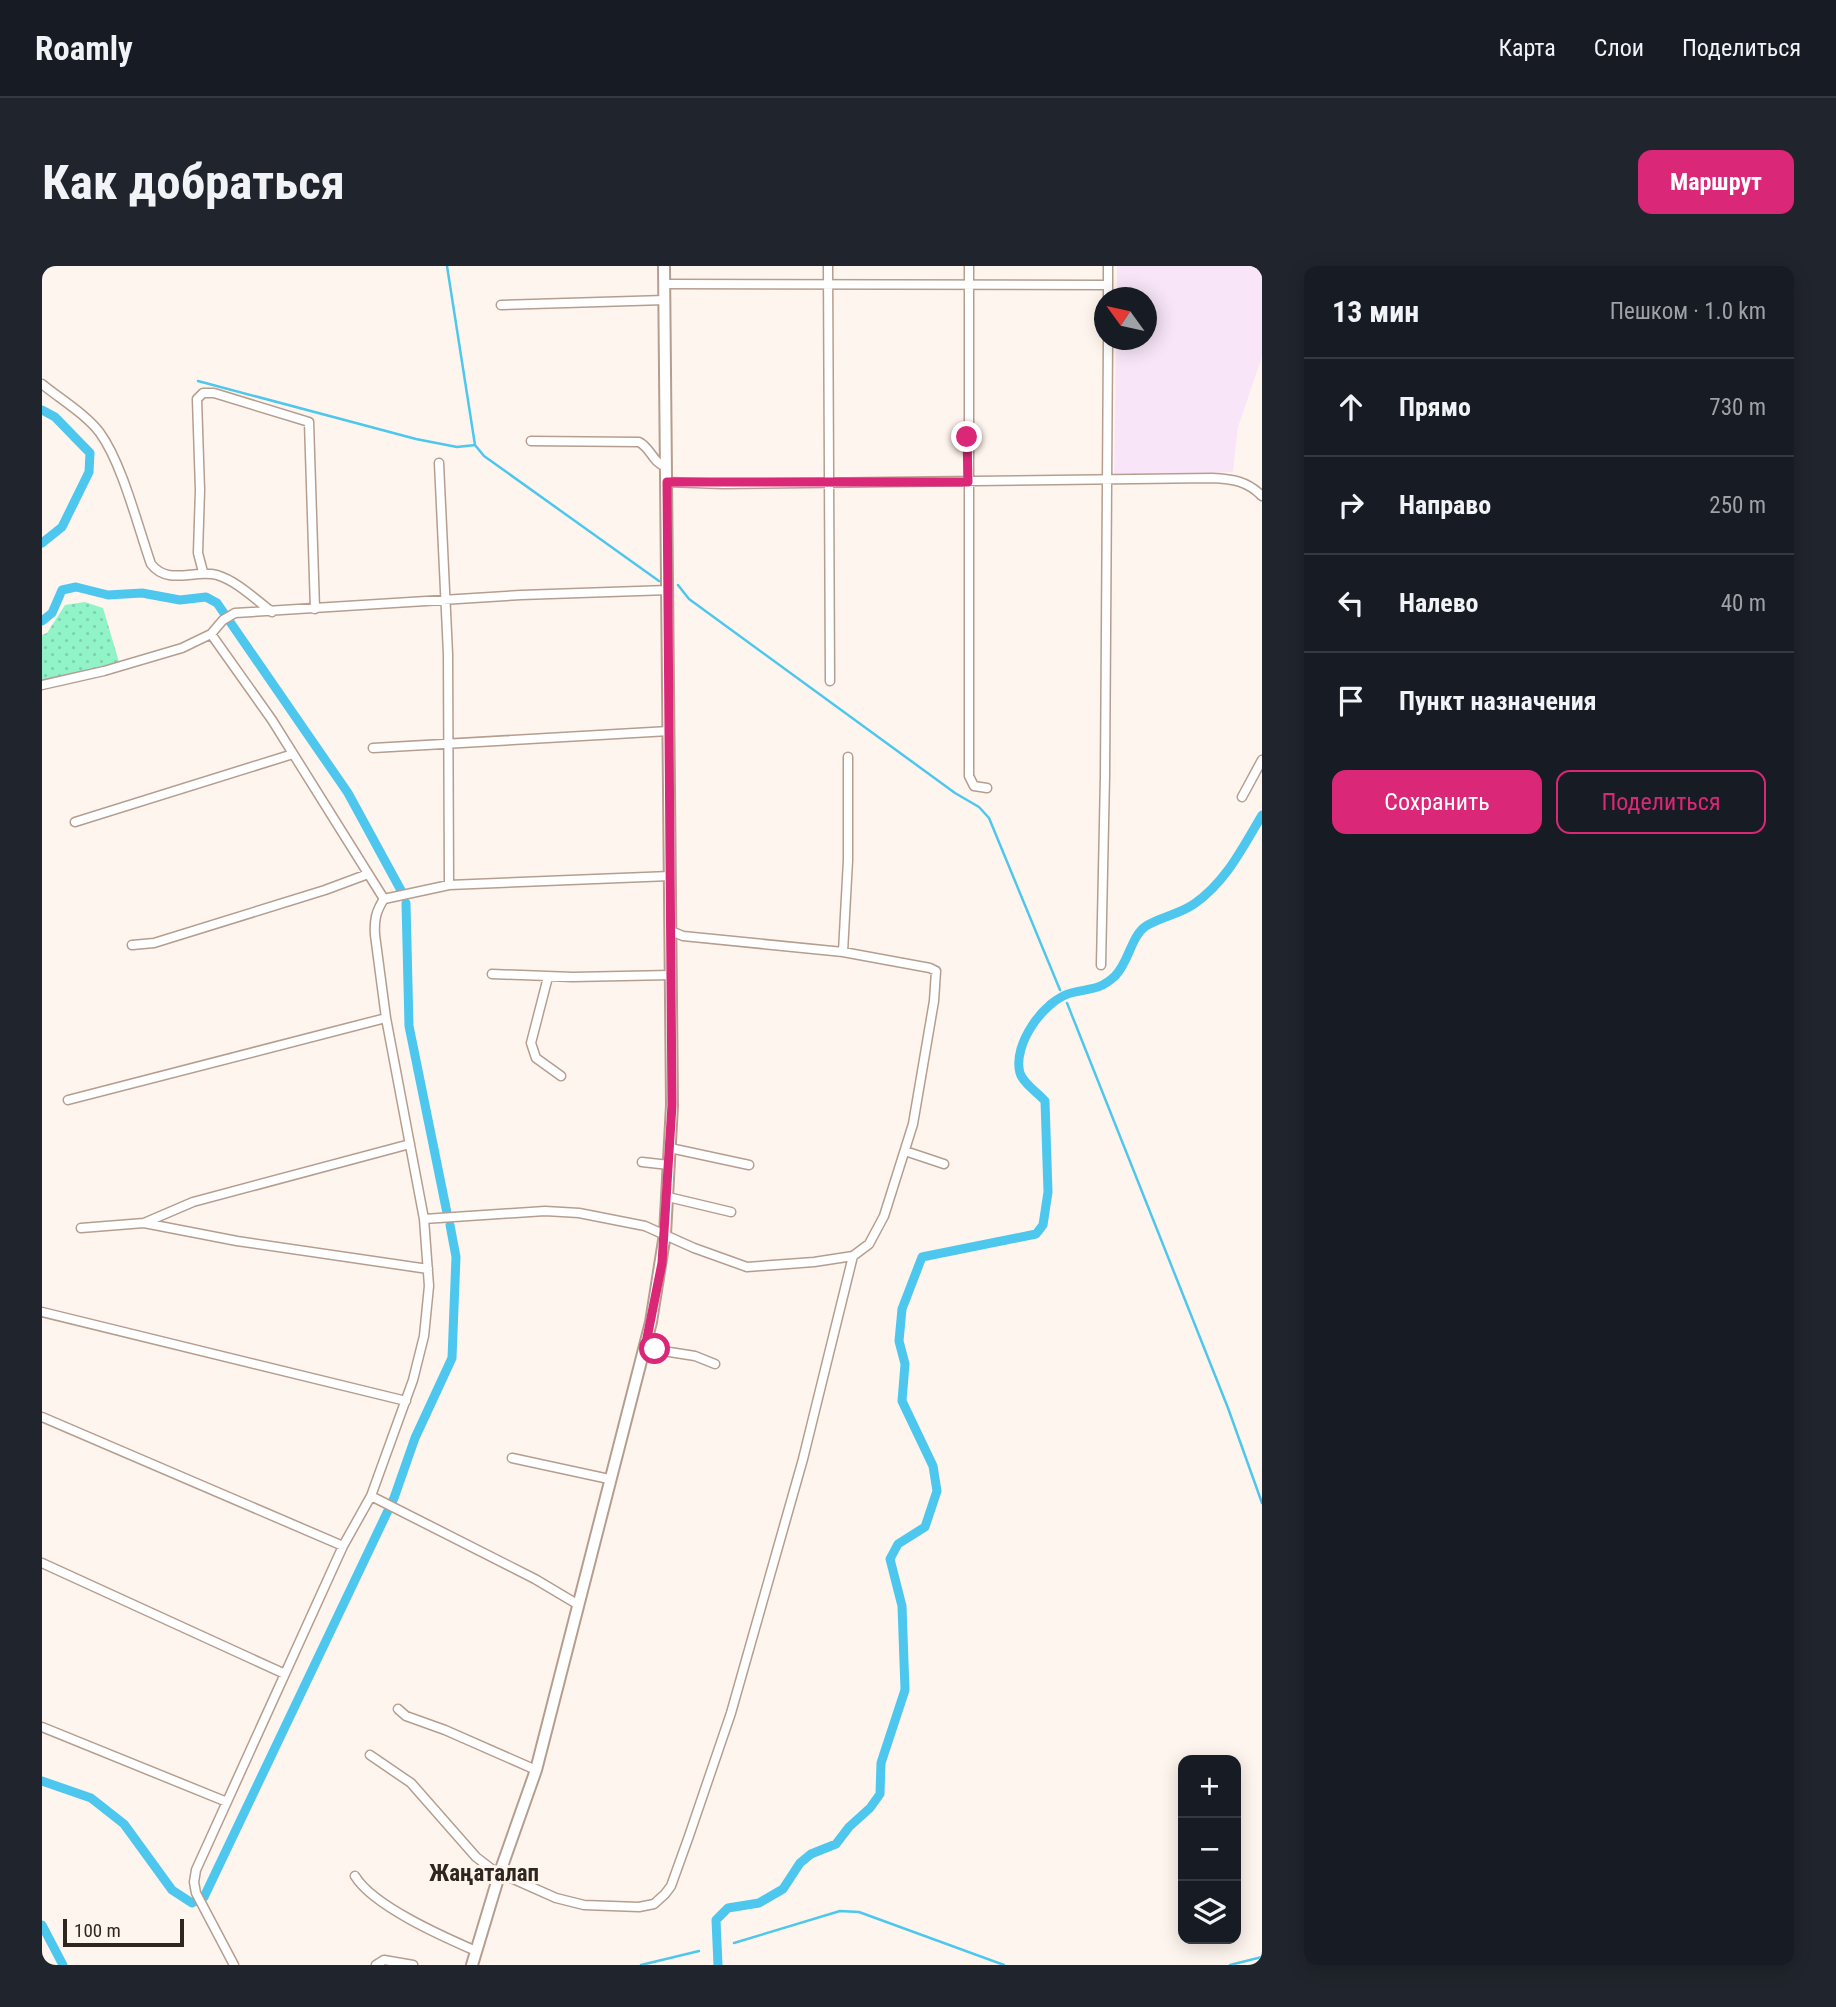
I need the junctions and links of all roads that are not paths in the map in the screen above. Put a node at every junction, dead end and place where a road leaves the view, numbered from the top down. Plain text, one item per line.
1 (664, 266) edge
2 (828, 266) edge
3 (969, 266) edge
4 (1108, 266) edge
5 (828, 283) junction
6 (968, 283) junction
7 (665, 284) junction
8 (1108, 285) joint
9 (665, 300) junction
10 (501, 305) dead end
11 (1108, 350) edge
12 (42, 384) edge
13 (531, 441) dead end
14 (439, 463) dead end
15 (666, 467) junction
16 (1106, 479) junction
17 (667, 482) junction
18 (829, 482) junction
19 (968, 482) junction
20 (1262, 496) edge
21 (203, 572) junction
22 (668, 590) junction
23 (446, 602) junction
24 (315, 608) junction
25 (272, 612) junction
26 (211, 634) junction
27 (830, 681) dead end
28 (42, 685) edge
29 (669, 731) junction
30 (447, 744) junction
31 (373, 748) dead end
32 (293, 754) junction
33 (848, 757) dead end
34 (1262, 760) edge
35 (987, 788) dead end
36 (1242, 797) dead end
37 (75, 822) dead end
38 (368, 874) junction
39 (670, 876) junction
40 (449, 885) junction
41 (384, 899) junction
42 (671, 931) junction
43 (132, 945) dead end
44 (843, 952) junction
45 (1101, 965) dead end
46 (492, 974) dead end
47 (671, 975) junction
48 (548, 977) junction
49 (386, 1018) junction
50 (561, 1076) dead end
51 (68, 1100) dead end
52 (410, 1144) junction
53 (670, 1148) junction
54 (905, 1151) junction
55 (642, 1162) dead end
56 (944, 1164) dead end
57 (669, 1165) junction
58 (749, 1165) dead end
59 (668, 1197) junction
60 (731, 1212) dead end
61 (424, 1219) junction
62 (144, 1223) junction
63 (81, 1228) dead end
64 (665, 1234) junction
65 (853, 1256) junction
66 (428, 1269) junction
67 (42, 1312) edge
68 (645, 1348) junction
69 (715, 1364) dead end
70 (406, 1401) junction
71 (42, 1417) edge
72 (512, 1458) dead end
73 (609, 1479) junction
74 (370, 1496) junction
75 (343, 1546) junction
76 (42, 1563) edge
77 (577, 1604) junction
78 (285, 1674) junction
79 (398, 1709) dead end
80 (42, 1727) edge
81 (370, 1755) dead end
82 (536, 1770) junction
83 (227, 1802) junction
84 (500, 1872) junction
85 (355, 1876) dead end
86 (476, 1951) junction
87 (234, 1965) edge
88 (376, 1965) edge
89 (412, 1965) edge
90 (472, 1965) edge

1 - 7 main road
2 - 5 street
3 - 6 street
4 - 8 street
5 - 6 street
5 - 7 street
5 - 18 street
6 - 8 street
6 - 19 street
7 - 9 main road
9 - 10 street
9 - 15 main road
11 - 16 street
12 - 21 street
13 - 15 street
14 - 23 street
15 - 17 main road
16 - 19 street
16 - 20 street
16 - 45 street
17 - 18 street
17 - 22 main road
18 - 19 street
18 - 27 street
19 - 35 street
21 - 24 street
21 - 25 street
22 - 23 street
22 - 29 main road
23 - 24 street
23 - 30 street
24 - 25 street
25 - 26 street
26 - 28 street
26 - 32 street
29 - 30 street
29 - 39 main road
30 - 31 street
30 - 40 street
32 - 37 street
32 - 38 street
33 - 44 street
34 - 36 street
38 - 41 street
38 - 43 street
39 - 40 street
39 - 42 main road
40 - 41 street
41 - 49 street
42 - 44 street
42 - 47 main road
44 - 54 street
46 - 48 street
47 - 48 street
47 - 53 main road
48 - 50 street
49 - 51 street
49 - 52 street
52 - 61 street
52 - 62 street
53 - 57 main road
53 - 58 street
54 - 56 street
54 - 65 street
55 - 57 street
57 - 59 main road
59 - 60 street
59 - 64 main road
61 - 64 street
61 - 66 street
62 - 63 street
62 - 66 street
64 - 65 street
64 - 68 main road
65 - 84 street
66 - 70 street
67 - 70 street
68 - 69 street
68 - 73 main road
70 - 74 street
71 - 75 street
72 - 73 street
73 - 77 main road
74 - 75 street
74 - 77 street
75 - 78 street
76 - 78 street
77 - 82 main road
78 - 83 street
79 - 82 street
80 - 83 street
81 - 84 street
82 - 84 main road
83 - 87 street
84 - 86 main road
85 - 86 street
86 - 90 main road
88 - 89 street

